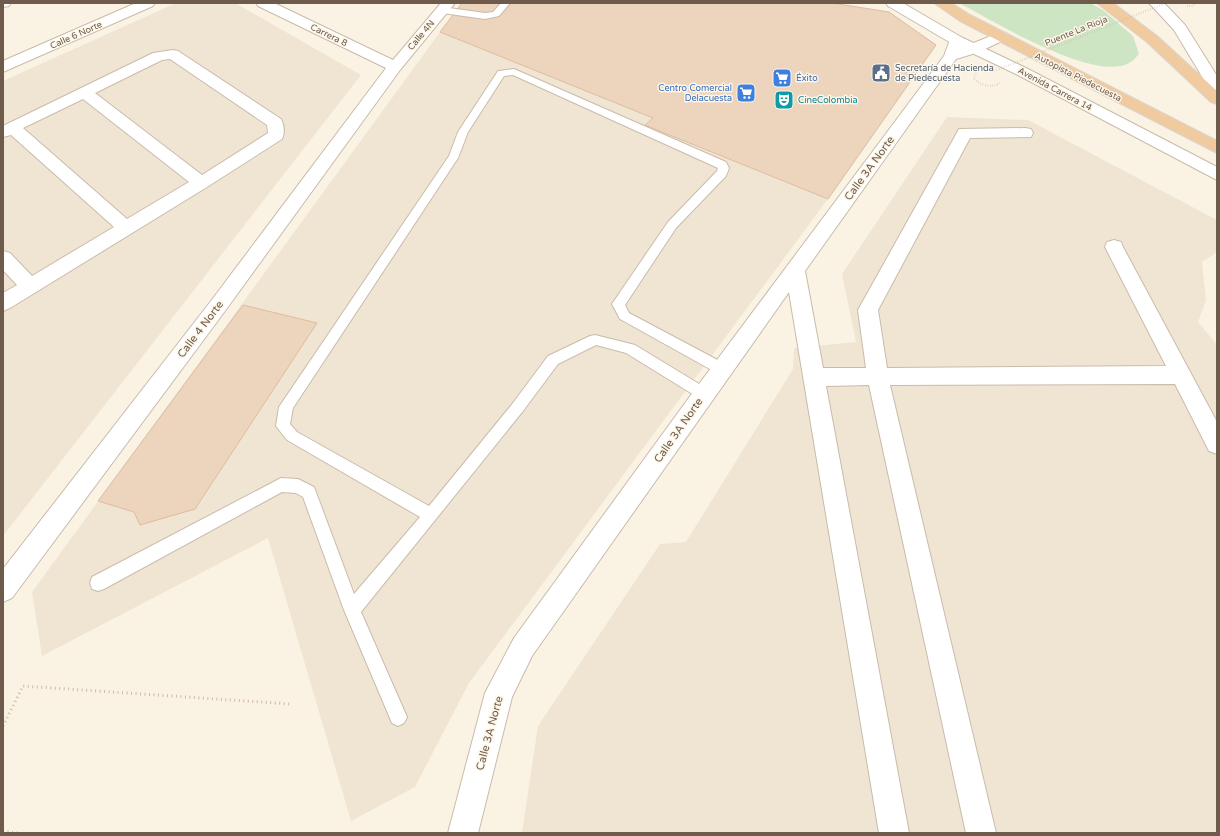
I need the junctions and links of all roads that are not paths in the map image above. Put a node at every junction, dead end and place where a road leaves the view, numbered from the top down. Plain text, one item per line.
1 (148, 3) edge
2 (263, 3) edge
3 (506, 3) edge
4 (893, 3) edge
5 (941, 3) edge
6 (1104, 3) edge
7 (1156, 3) edge
8 (440, 6) edge
9 (1001, 36) junction
10 (954, 48) junction
11 (974, 49) junction
12 (3, 67) edge
13 (395, 67) junction
14 (1217, 88) edge
15 (84, 92) junction
16 (1217, 99) edge
17 (7, 130) edge
18 (1025, 133) dead end
19 (1217, 148) edge
20 (1217, 174) edge
21 (201, 183) junction
22 (126, 228) junction
23 (1114, 247) dead end
24 (3, 258) edge
25 (794, 270) junction
26 (30, 286) junction
27 (3, 303) edge
28 (722, 369) junction
29 (877, 375) junction
30 (1182, 375) junction
31 (814, 377) junction
32 (704, 394) junction
33 (1217, 444) edge
34 (432, 515) junction
35 (98, 583) dead end
36 (3, 589) edge
37 (352, 610) junction
38 (398, 717) dead end
39 (463, 833) edge
40 (894, 833) edge
41 (981, 833) edge

1 - 12 street, Calle 6 Norte
2 - 13 street, Carrera 8
3 - 8 lane
4 - 10 street
5 - 9 highway, Autopista Piedecuesta
6 - 16 highway
7 - 14 street
8 - 13 street, Calle 4N
9 - 11 street
9 - 19 highway, Autopista Piedecuesta
10 - 11 street
10 - 25 street, Calle 3A Norte
11 - 20 street, Avenida Carrera 14
13 - 36 street, Calle 4 Norte
15 - 17 street
15 - 21 street
15 - 21 street
17 - 22 street
18 - 29 street
21 - 22 street
22 - 26 street
23 - 30 street
24 - 26 street
25 - 28 street, Calle 3A Norte
25 - 31 street
26 - 27 street
28 - 32 street, Calle 3A Norte
28 - 34 lane
29 - 30 street
29 - 31 street
29 - 41 street
30 - 33 street
31 - 40 street
32 - 34 lane
32 - 39 street, Calle 3A Norte
34 - 37 lane
35 - 37 lane
37 - 38 lane

